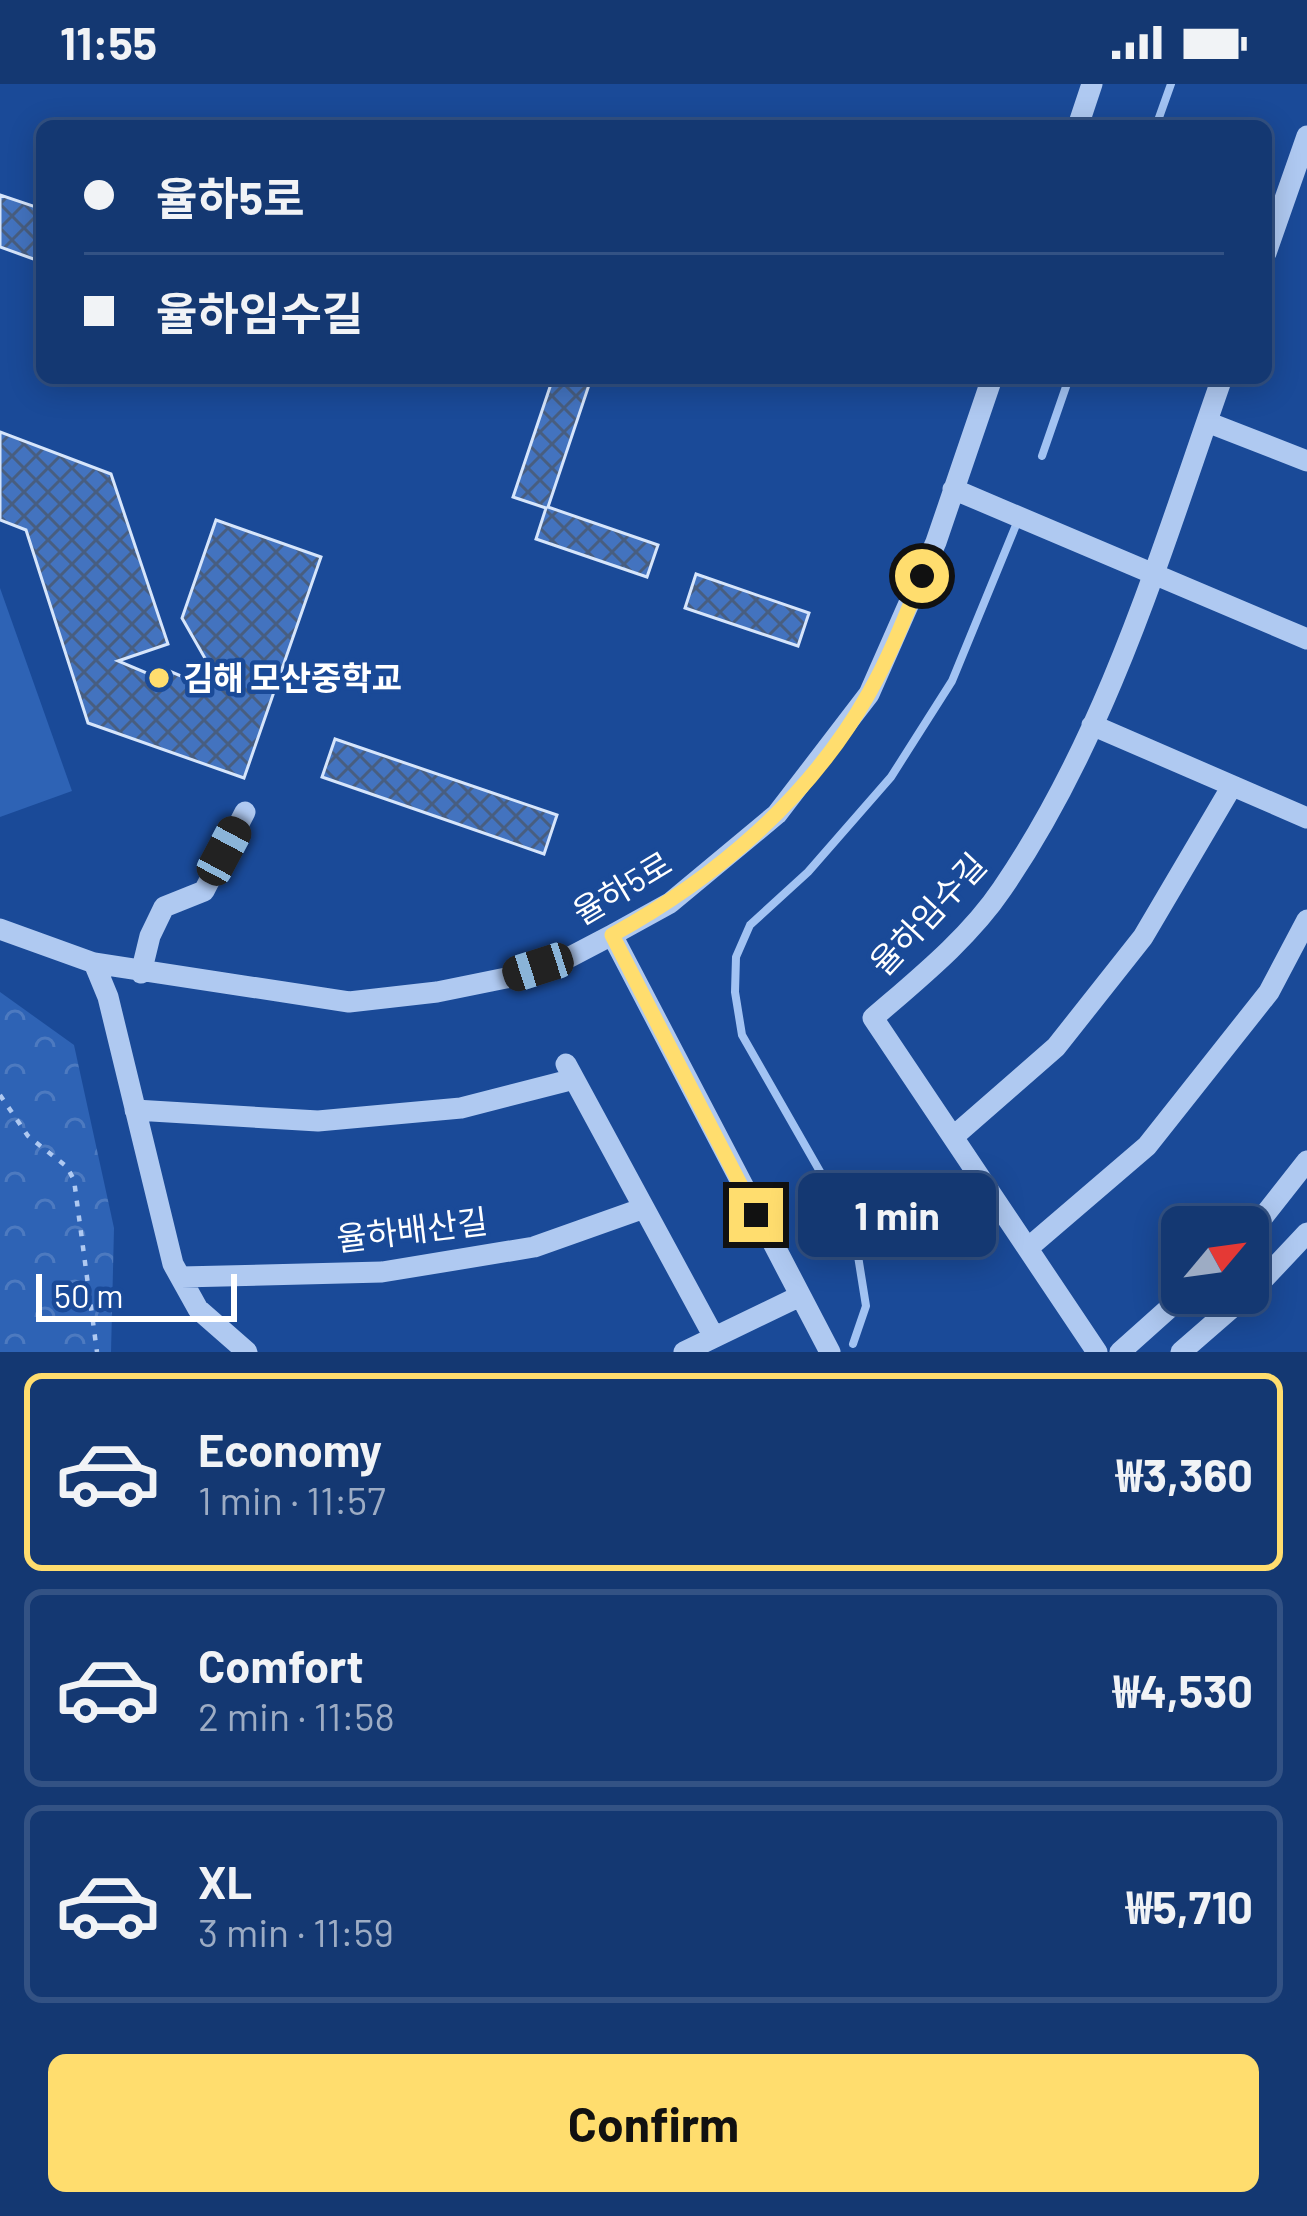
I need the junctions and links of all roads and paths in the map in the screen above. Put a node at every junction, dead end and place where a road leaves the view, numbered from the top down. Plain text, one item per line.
1 (1092, 84) edge
2 (1080, 120) edge
3 (1307, 136) edge
4 (1272, 236) edge
5 (990, 384) edge
6 (1220, 384) edge
7 (1207, 422) junction
8 (1307, 461) edge
9 (953, 489) junction
10 (1153, 573) junction
11 (1307, 639) edge
12 (1092, 724) junction
13 (1232, 786) junction
14 (245, 812) dead end
15 (1307, 818) edge
16 (1307, 920) edge
17 (0, 928) edge
18 (612, 935) junction
19 (94, 963) junction
20 (141, 973) junction
21 (0, 1094) edge
22 (135, 1110) junction
23 (953, 1137) junction
24 (1307, 1161) edge
25 (644, 1208) junction
26 (1269, 1209) edge
27 (1307, 1233) edge
28 (1028, 1248) junction
29 (181, 1277) junction
30 (799, 1297) junction
31 (1163, 1314) edge
32 (714, 1337) junction
33 (97, 1352) edge
34 (247, 1352) edge
35 (684, 1352) edge
36 (830, 1352) edge
37 (1097, 1352) edge
38 (1120, 1352) edge
39 (1181, 1352) edge

1 - 2 street
3 - 4 street
5 - 9 street, 율하5로
6 - 7 street, 율하임수길
7 - 8 street
7 - 10 street, 율하임수길
9 - 10 street
9 - 18 street, 율하5로
10 - 11 street
10 - 12 street, 율하임수길
12 - 13 street
12 - 23 street, 율하임수길
13 - 15 street
13 - 23 street
14 - 20 street
16 - 28 street
17 - 19 street, 율하5로
18 - 20 street, 율하5로
18 - 30 street
19 - 20 street, 율하5로
19 - 22 street
21 - 33 path
22 - 25 street
22 - 29 street
23 - 28 street, 율하임수길
24 - 26 street
25 - 29 street, 율하배산길
25 - 32 street
27 - 39 street
28 - 37 street, 율하임수길
29 - 34 street
30 - 32 street
30 - 36 street
31 - 38 street
32 - 35 street

